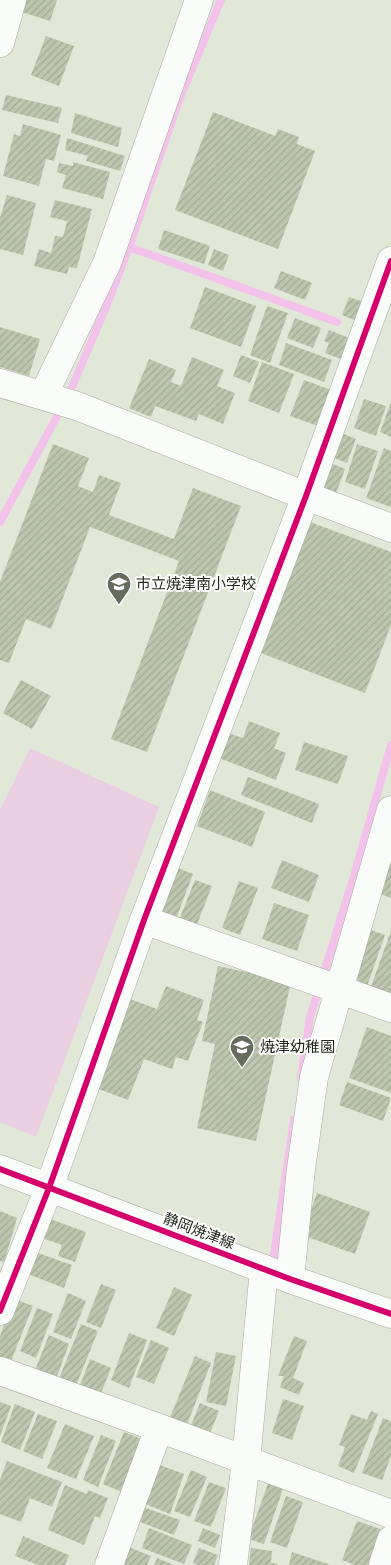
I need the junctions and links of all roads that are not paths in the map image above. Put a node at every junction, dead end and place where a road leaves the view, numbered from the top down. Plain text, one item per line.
1 (12, 0) edge
2 (199, 0) edge
3 (0, 43) edge
4 (391, 261) edge
5 (0, 383) edge
6 (43, 396) junction
7 (306, 496) junction
8 (391, 528) edge
9 (391, 810) edge
10 (144, 920) junction
11 (340, 990) junction
12 (391, 1008) edge
13 (0, 1169) edge
14 (49, 1188) junction
15 (264, 1269) junction
16 (290, 1279) junction
17 (0, 1311) edge
18 (391, 1314) edge
19 (0, 1371) edge
20 (159, 1428) junction
21 (246, 1460) junction
22 (391, 1514) edge
23 (391, 1540) edge
24 (109, 1565) edge
25 (233, 1565) edge
26 (383, 1565) edge

1 - 3 street
2 - 6 street
4 - 7 street
5 - 6 street
6 - 7 street
7 - 8 street
7 - 10 street
9 - 11 street
10 - 11 street
10 - 14 street
11 - 12 street
11 - 16 street
13 - 14 street, 静岡焼津線
14 - 15 street, 静岡焼津線
14 - 17 street
15 - 16 street, 静岡焼津線
15 - 21 street
16 - 18 street, 静岡焼津線
19 - 20 street
20 - 21 street
20 - 24 street
21 - 22 street
21 - 25 street
23 - 26 street

